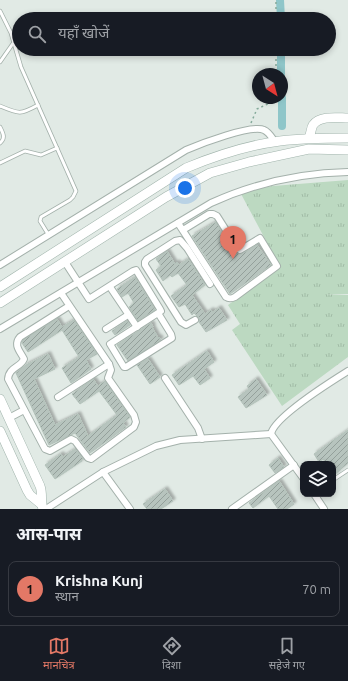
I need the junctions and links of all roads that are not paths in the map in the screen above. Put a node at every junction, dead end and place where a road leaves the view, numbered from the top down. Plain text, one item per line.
1 (0, 11) edge
2 (12, 38) edge
3 (12, 45) edge
4 (18, 56) edge
5 (0, 62) edge
6 (38, 105) junction
7 (0, 106) edge
8 (348, 118) edge
9 (0, 127) edge
10 (309, 138) junction
11 (348, 138) edge
12 (274, 142) junction
13 (0, 143) edge
14 (57, 148) junction
15 (348, 150) edge
16 (0, 163) edge
17 (348, 172) edge
18 (178, 222) junction
19 (170, 228) junction
20 (183, 230) junction
21 (48, 235) junction
22 (177, 240) junction
23 (65, 262) junction
24 (0, 264) edge
25 (78, 282) junction
26 (210, 284) dead end
27 (0, 287) edge
28 (110, 287) junction
29 (60, 293) junction
30 (0, 303) edge
31 (68, 306) junction
32 (158, 313) junction
33 (128, 314) junction
34 (195, 320) dead end
35 (137, 327) junction
36 (0, 329) edge
37 (106, 329) dead end
38 (109, 364) junction
39 (348, 370) edge
40 (165, 378) dead end
41 (58, 397) dead end
42 (0, 399) edge
43 (24, 410) junction
44 (9, 418) junction
45 (0, 431) edge
46 (271, 434) junction
47 (202, 439) junction
48 (294, 465) junction
49 (348, 470) edge
50 (103, 472) junction
51 (300, 474) edge
52 (336, 478) edge
53 (316, 497) edge
54 (43, 507) edge
55 (130, 509) edge
56 (232, 509) edge
57 (324, 509) edge

1 - 2 lane
3 - 5 lane
4 - 6 lane
6 - 7 lane
6 - 14 lane
8 - 10 main road
9 - 13 lane
10 - 11 main road
10 - 12 main road
12 - 21 street
12 - 27 main road
14 - 16 lane
14 - 21 lane
15 - 23 main road
17 - 18 street
18 - 19 street
18 - 20 street
19 - 22 street
19 - 25 street
20 - 20 street
21 - 24 street
22 - 26 street
22 - 34 street
23 - 25 street
23 - 30 main road
25 - 28 street
25 - 29 street
28 - 32 street
28 - 33 street
29 - 31 street
29 - 36 street
31 - 38 street
31 - 43 street
32 - 35 street
32 - 35 street
33 - 35 street
33 - 37 street
38 - 41 street
38 - 43 street
39 - 46 street
40 - 47 street
42 - 44 main road
43 - 44 street
44 - 54 main road
45 - 54 main road
46 - 47 street
46 - 48 street
47 - 50 street
48 - 51 street
48 - 56 street
49 - 52 lane
50 - 54 street
50 - 55 street
53 - 57 street

